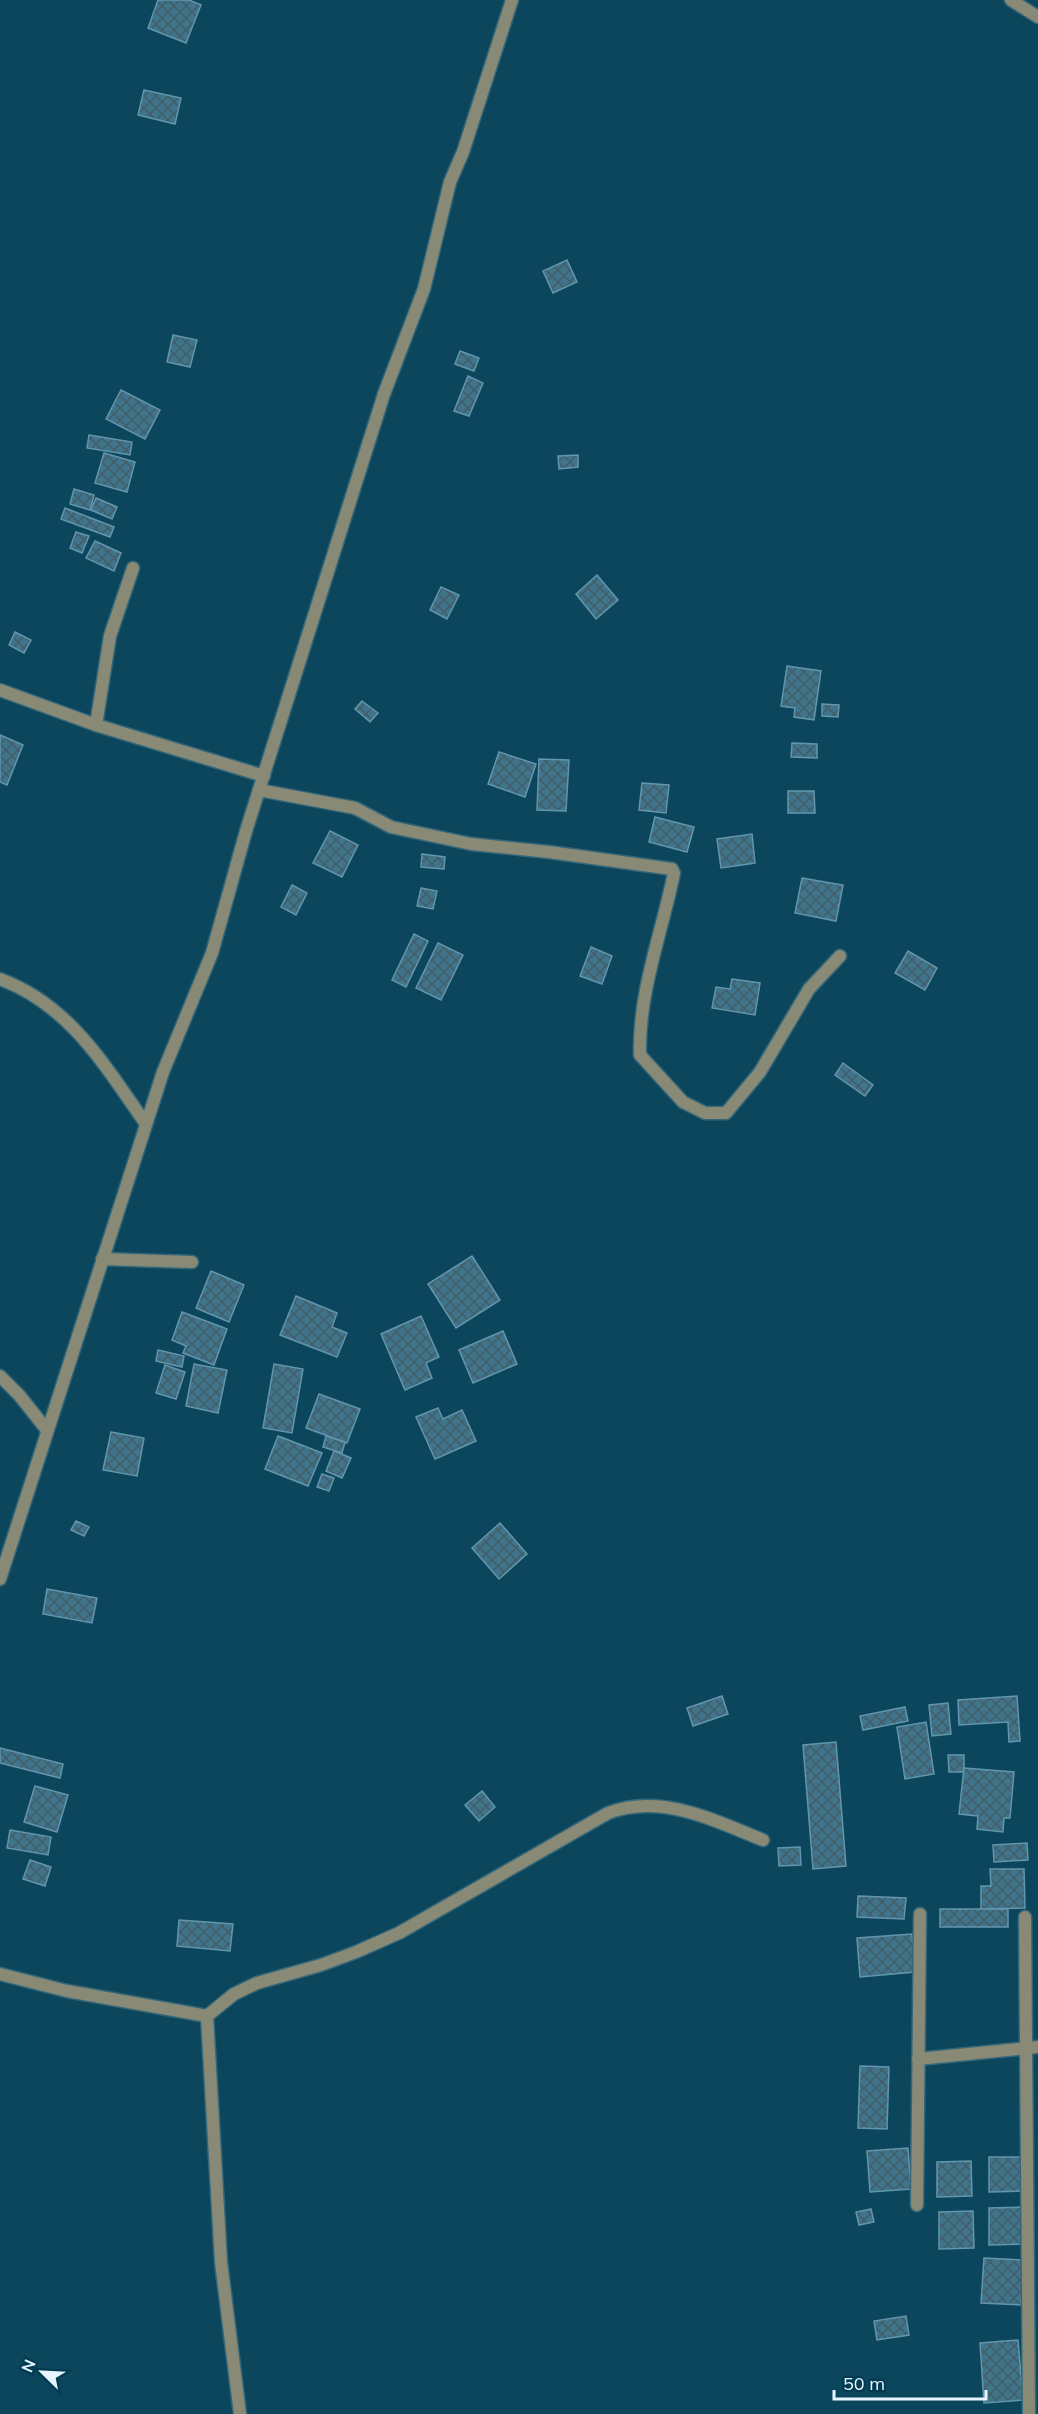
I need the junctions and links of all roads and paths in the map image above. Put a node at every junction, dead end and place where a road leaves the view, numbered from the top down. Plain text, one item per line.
1 (512, 0) edge
2 (1011, 0) edge
3 (1038, 17) edge
4 (133, 568) dead end
5 (0, 690) edge
6 (96, 725) junction
7 (264, 776) junction
8 (259, 790) junction
9 (840, 956) dead end
10 (0, 979) edge
11 (146, 1124) junction
12 (102, 1259) junction
13 (192, 1262) dead end
14 (0, 1376) edge
15 (47, 1430) junction
16 (0, 1579) edge
17 (763, 1840) dead end
18 (920, 1914) dead end
19 (1025, 1917) dead end
20 (0, 1974) edge
21 (207, 2016) junction
22 (1032, 2048) edge
23 (918, 2059) junction
24 (916, 2205) dead end
25 (240, 2414) edge
26 (1029, 2414) edge

1 - 7 street
2 - 3 street
4 - 6 street
5 - 6 street
6 - 7 street
7 - 8 street
8 - 9 street
8 - 11 street
10 - 11 street
11 - 12 street
12 - 13 street
12 - 15 street
14 - 15 street
15 - 16 street
17 - 21 street
18 - 23 street
19 - 22 street
20 - 21 street
21 - 25 street
22 - 23 street
22 - 26 street
23 - 24 street

